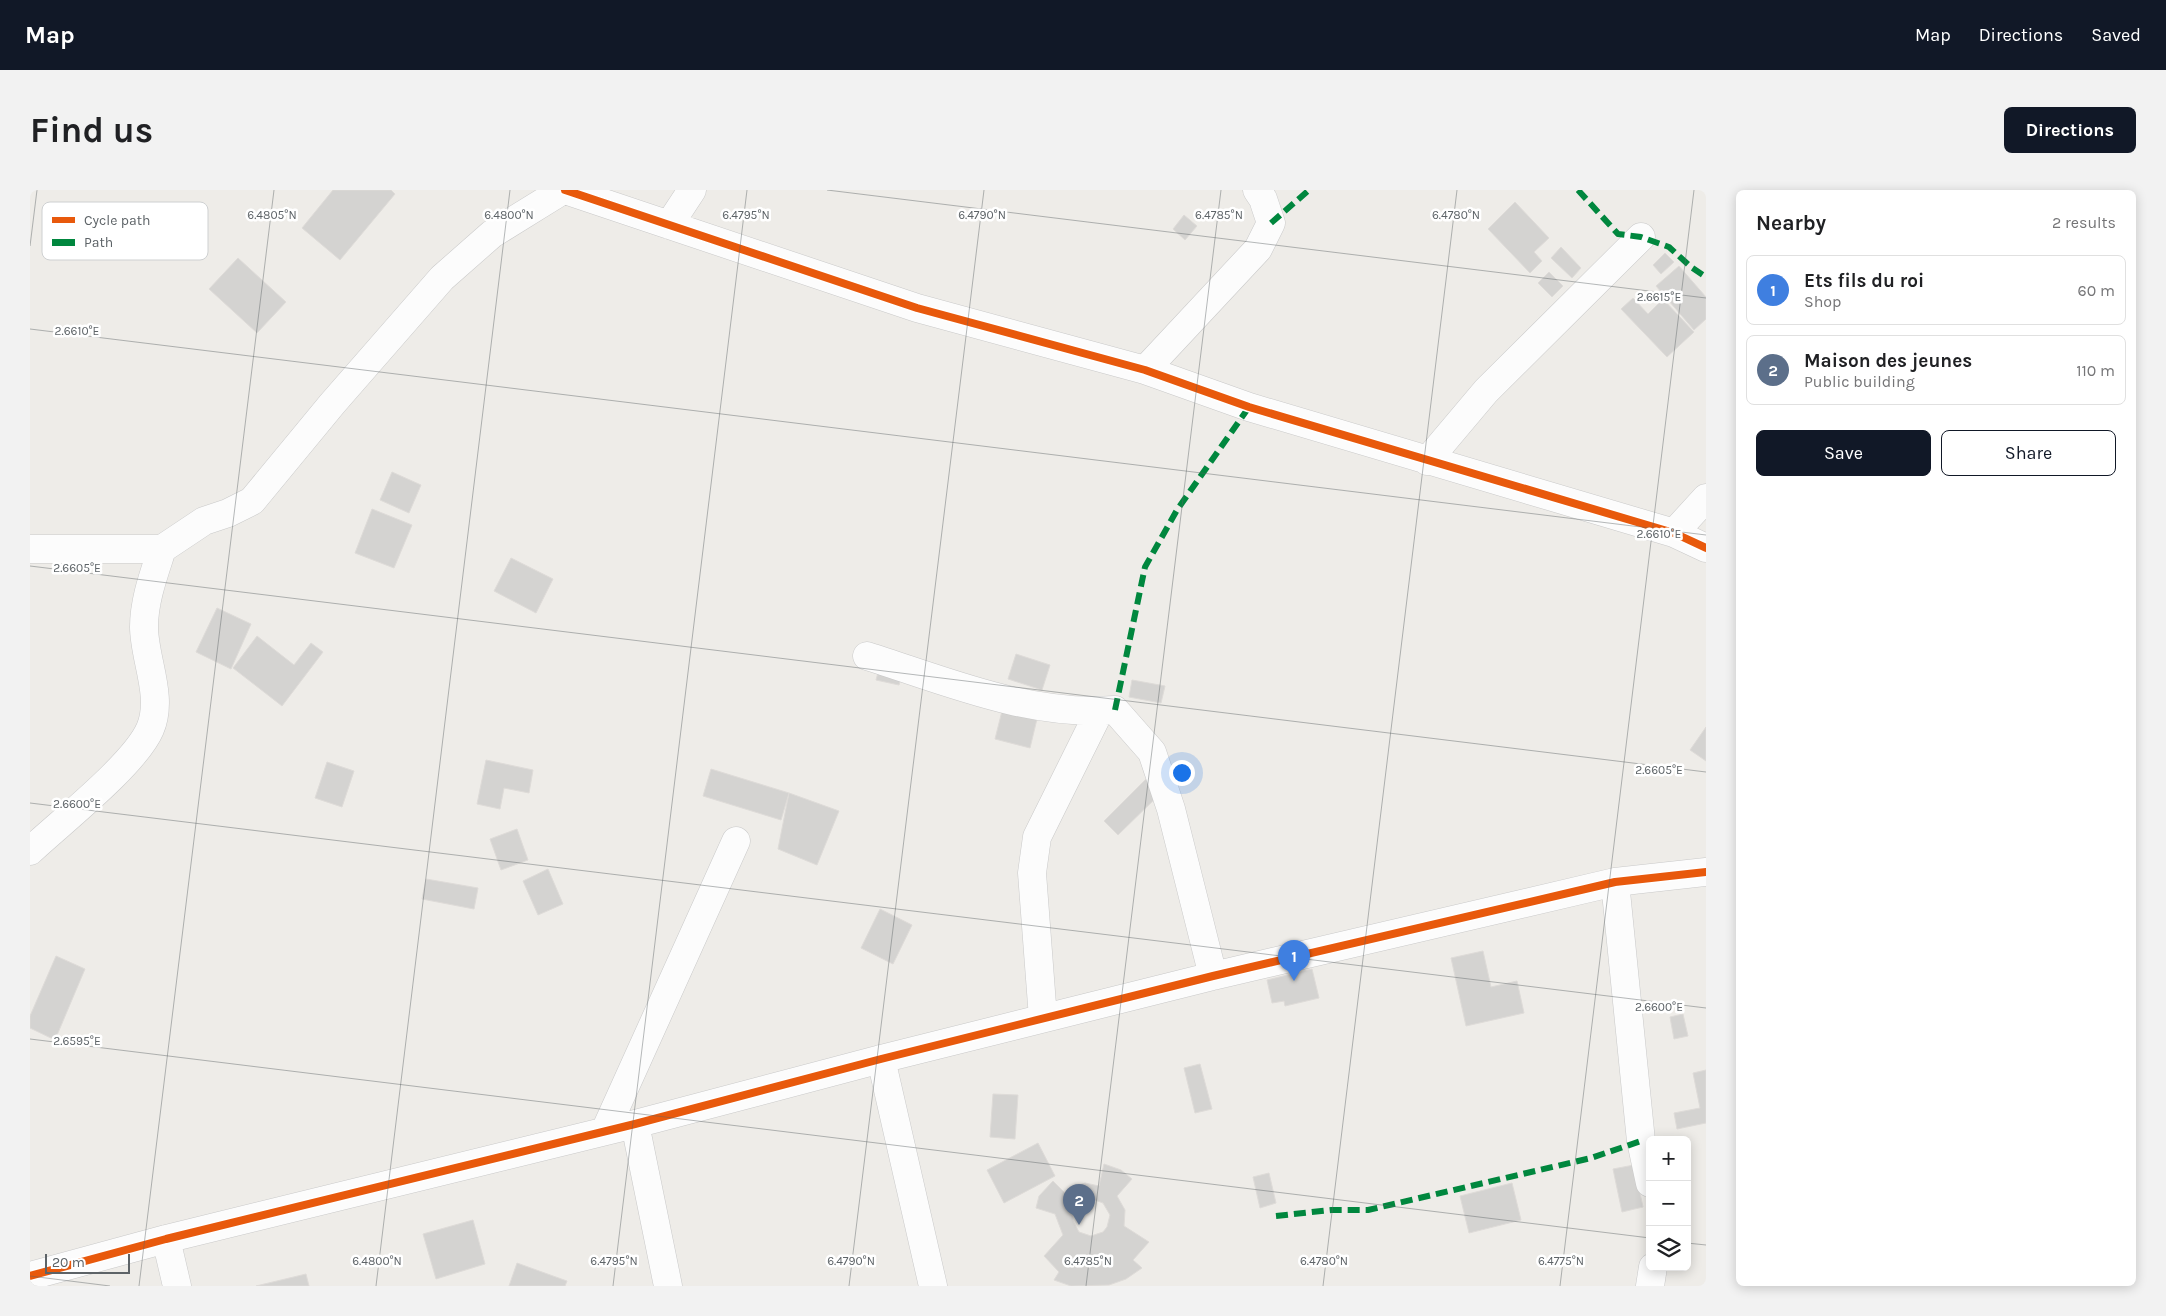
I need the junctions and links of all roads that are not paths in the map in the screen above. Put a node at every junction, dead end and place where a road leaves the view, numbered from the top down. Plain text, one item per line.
1 (564, 190) edge
2 (692, 190) edge
3 (1257, 190) edge
4 (669, 225) junction
5 (1641, 237) dead end
6 (1144, 370) junction
7 (1428, 461) junction
8 (1706, 498) edge
9 (1674, 533) junction
10 (30, 548) edge
11 (1706, 548) edge
12 (162, 549) junction
13 (867, 656) dead end
14 (1099, 712) junction
15 (736, 840) dead end
16 (30, 851) edge
17 (1706, 872) edge
18 (1615, 882) junction
19 (1213, 976) junction
20 (1043, 1018) junction
21 (881, 1059) junction
22 (635, 1124) junction
23 (605, 1131) junction
24 (1650, 1181) edge
25 (166, 1239) junction
26 (1652, 1271) edge
27 (30, 1276) edge
28 (176, 1286) edge
29 (668, 1286) edge
30 (933, 1286) edge
31 (1650, 1286) edge

1 - 4 street
1 - 12 street
2 - 4 street
3 - 6 street
4 - 6 street
5 - 7 street
6 - 7 street
7 - 9 street
8 - 9 street
9 - 11 street
10 - 12 street
12 - 16 street
13 - 14 street
14 - 19 street
14 - 20 street
15 - 23 street
17 - 18 street
18 - 19 street
18 - 24 street
19 - 20 street
20 - 21 street
21 - 22 street
21 - 30 street
22 - 23 street
22 - 29 street
23 - 25 street
25 - 27 street
25 - 28 street
26 - 31 street

